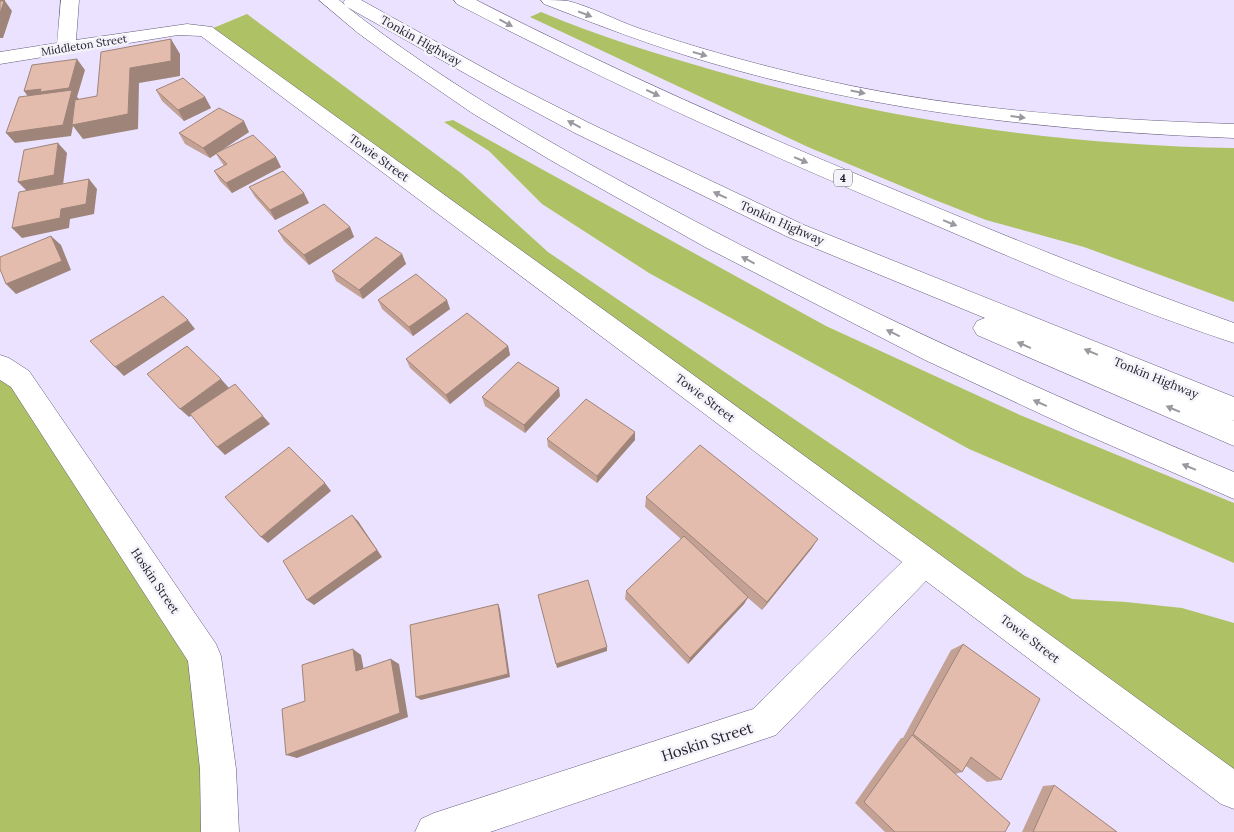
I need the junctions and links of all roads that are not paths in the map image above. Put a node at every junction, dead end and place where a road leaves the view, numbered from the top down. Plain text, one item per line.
1 (70, 0) edge
2 (328, 0) edge
3 (348, 0) edge
4 (463, 0) edge
5 (550, 0) edge
6 (167, 32) joint
7 (66, 48) junction
8 (0, 58) edge
9 (1234, 118) edge
10 (1098, 126) junction
11 (1234, 131) edge
12 (796, 231) junction
13 (1234, 333) edge
14 (0, 366) edge
15 (1234, 409) edge
16 (1234, 434) edge
17 (1234, 486) edge
18 (924, 560) junction
19 (1234, 791) edge
20 (220, 832) edge
21 (434, 832) edge

1 - 7 main road
17 -> 2 main road
12 -> 3 main road, Tonkin Highway
4 -> 13 main road, 4
5 -> 10 main road
6 - 7 main road, Middleton Street
6 - 18 main road, Towie Street
7 - 8 main road, Middleton Street
9 - 10 main road
10 - 11 main road
15 -> 12 main road, Tonkin Highway
16 -> 12 main road
14 - 20 main road, Hoskin Street
18 - 19 main road, Towie Street
18 - 21 main road, Hoskin Street

